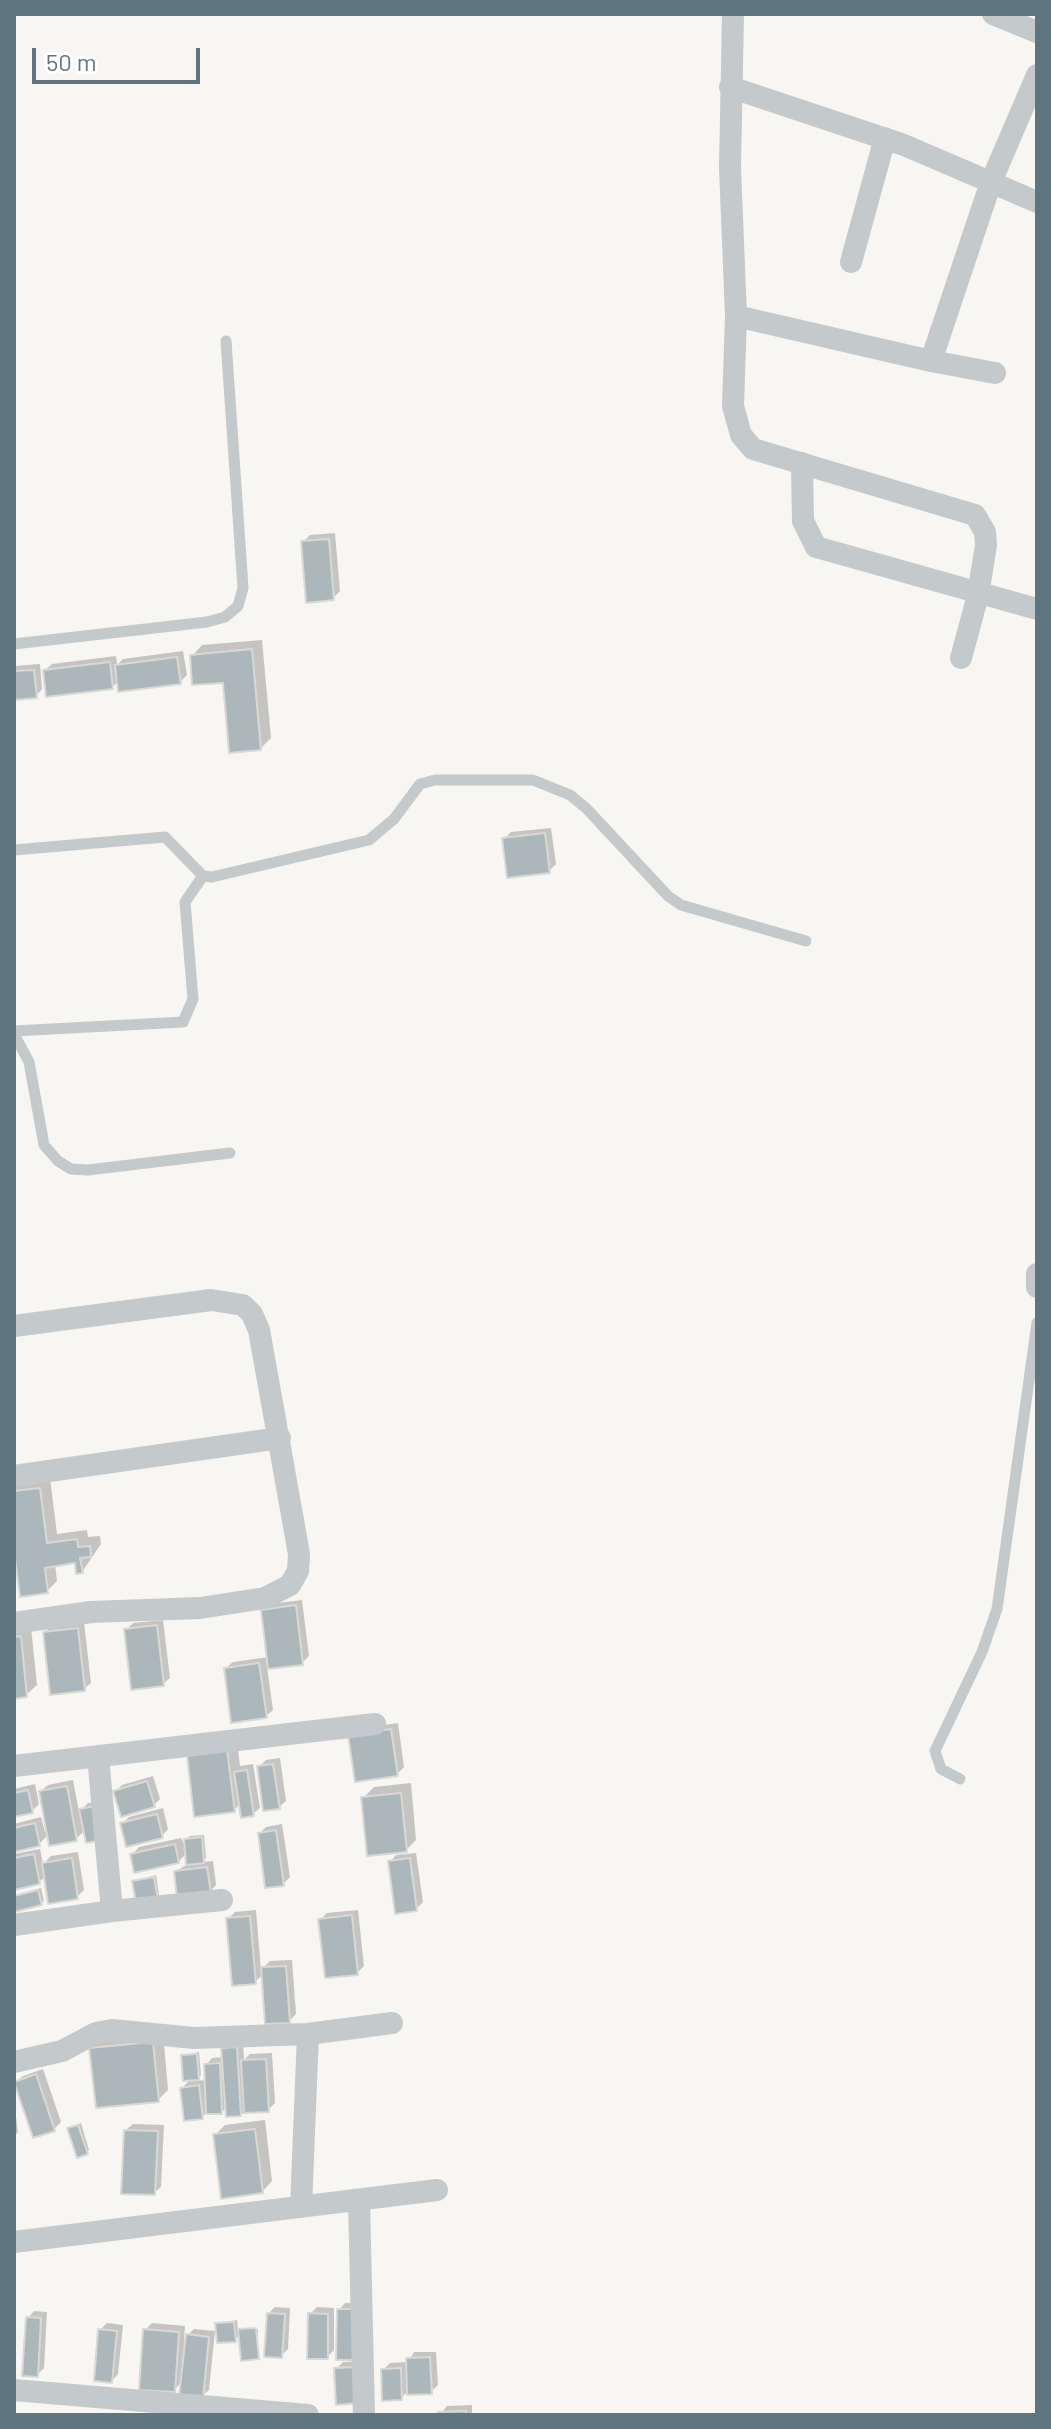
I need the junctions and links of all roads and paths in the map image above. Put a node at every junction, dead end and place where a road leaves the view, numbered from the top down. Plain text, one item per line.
1 (733, 14) edge
2 (993, 14) edge
3 (1036, 30) edge
4 (1037, 75) edge
5 (730, 87) junction
6 (885, 138) junction
7 (991, 182) junction
8 (1037, 202) edge
9 (851, 262) dead end
10 (736, 316) junction
11 (226, 341) dead end
12 (931, 361) junction
13 (995, 373) dead end
14 (802, 463) junction
15 (976, 593) junction
16 (1037, 609) edge
17 (14, 644) edge
18 (961, 658) dead end
19 (14, 850) edge
20 (203, 876) junction
21 (806, 941) dead end
22 (14, 1033) edge
23 (230, 1153) dead end
24 (1037, 1274) edge
25 (1037, 1287) edge
26 (1037, 1323) edge
27 (14, 1326) edge
28 (280, 1438) junction
29 (14, 1476) edge
30 (14, 1623) edge
31 (375, 1724) dead end
32 (98, 1756) junction
33 (14, 1766) edge
34 (960, 1779) dead end
35 (222, 1900) dead end
36 (112, 1911) junction
37 (14, 1925) edge
38 (392, 2023) dead end
39 (308, 2034) junction
40 (14, 2062) edge
41 (437, 2190) dead end
42 (359, 2200) junction
43 (301, 2207) junction
44 (14, 2242) edge
45 (14, 2390) edge
46 (308, 2415) edge
47 (364, 2415) edge

1 - 5 street
2 - 3 street
4 - 7 street
5 - 6 street
5 - 10 street
6 - 7 street
6 - 9 street
7 - 8 street
7 - 12 street
10 - 12 street
10 - 14 street
11 - 17 lane
12 - 13 street
14 - 15 street
14 - 15 street
15 - 16 street
15 - 18 street
19 - 20 lane
20 - 21 lane
20 - 22 lane
22 - 23 lane
24 - 25 street
26 - 34 lane
27 - 28 street
28 - 29 street
28 - 30 street
31 - 32 street
32 - 33 street
32 - 36 street
35 - 36 street
36 - 37 street
38 - 39 street
39 - 40 street
39 - 43 street
41 - 42 street
42 - 43 street
42 - 47 street
43 - 44 street
45 - 46 street

